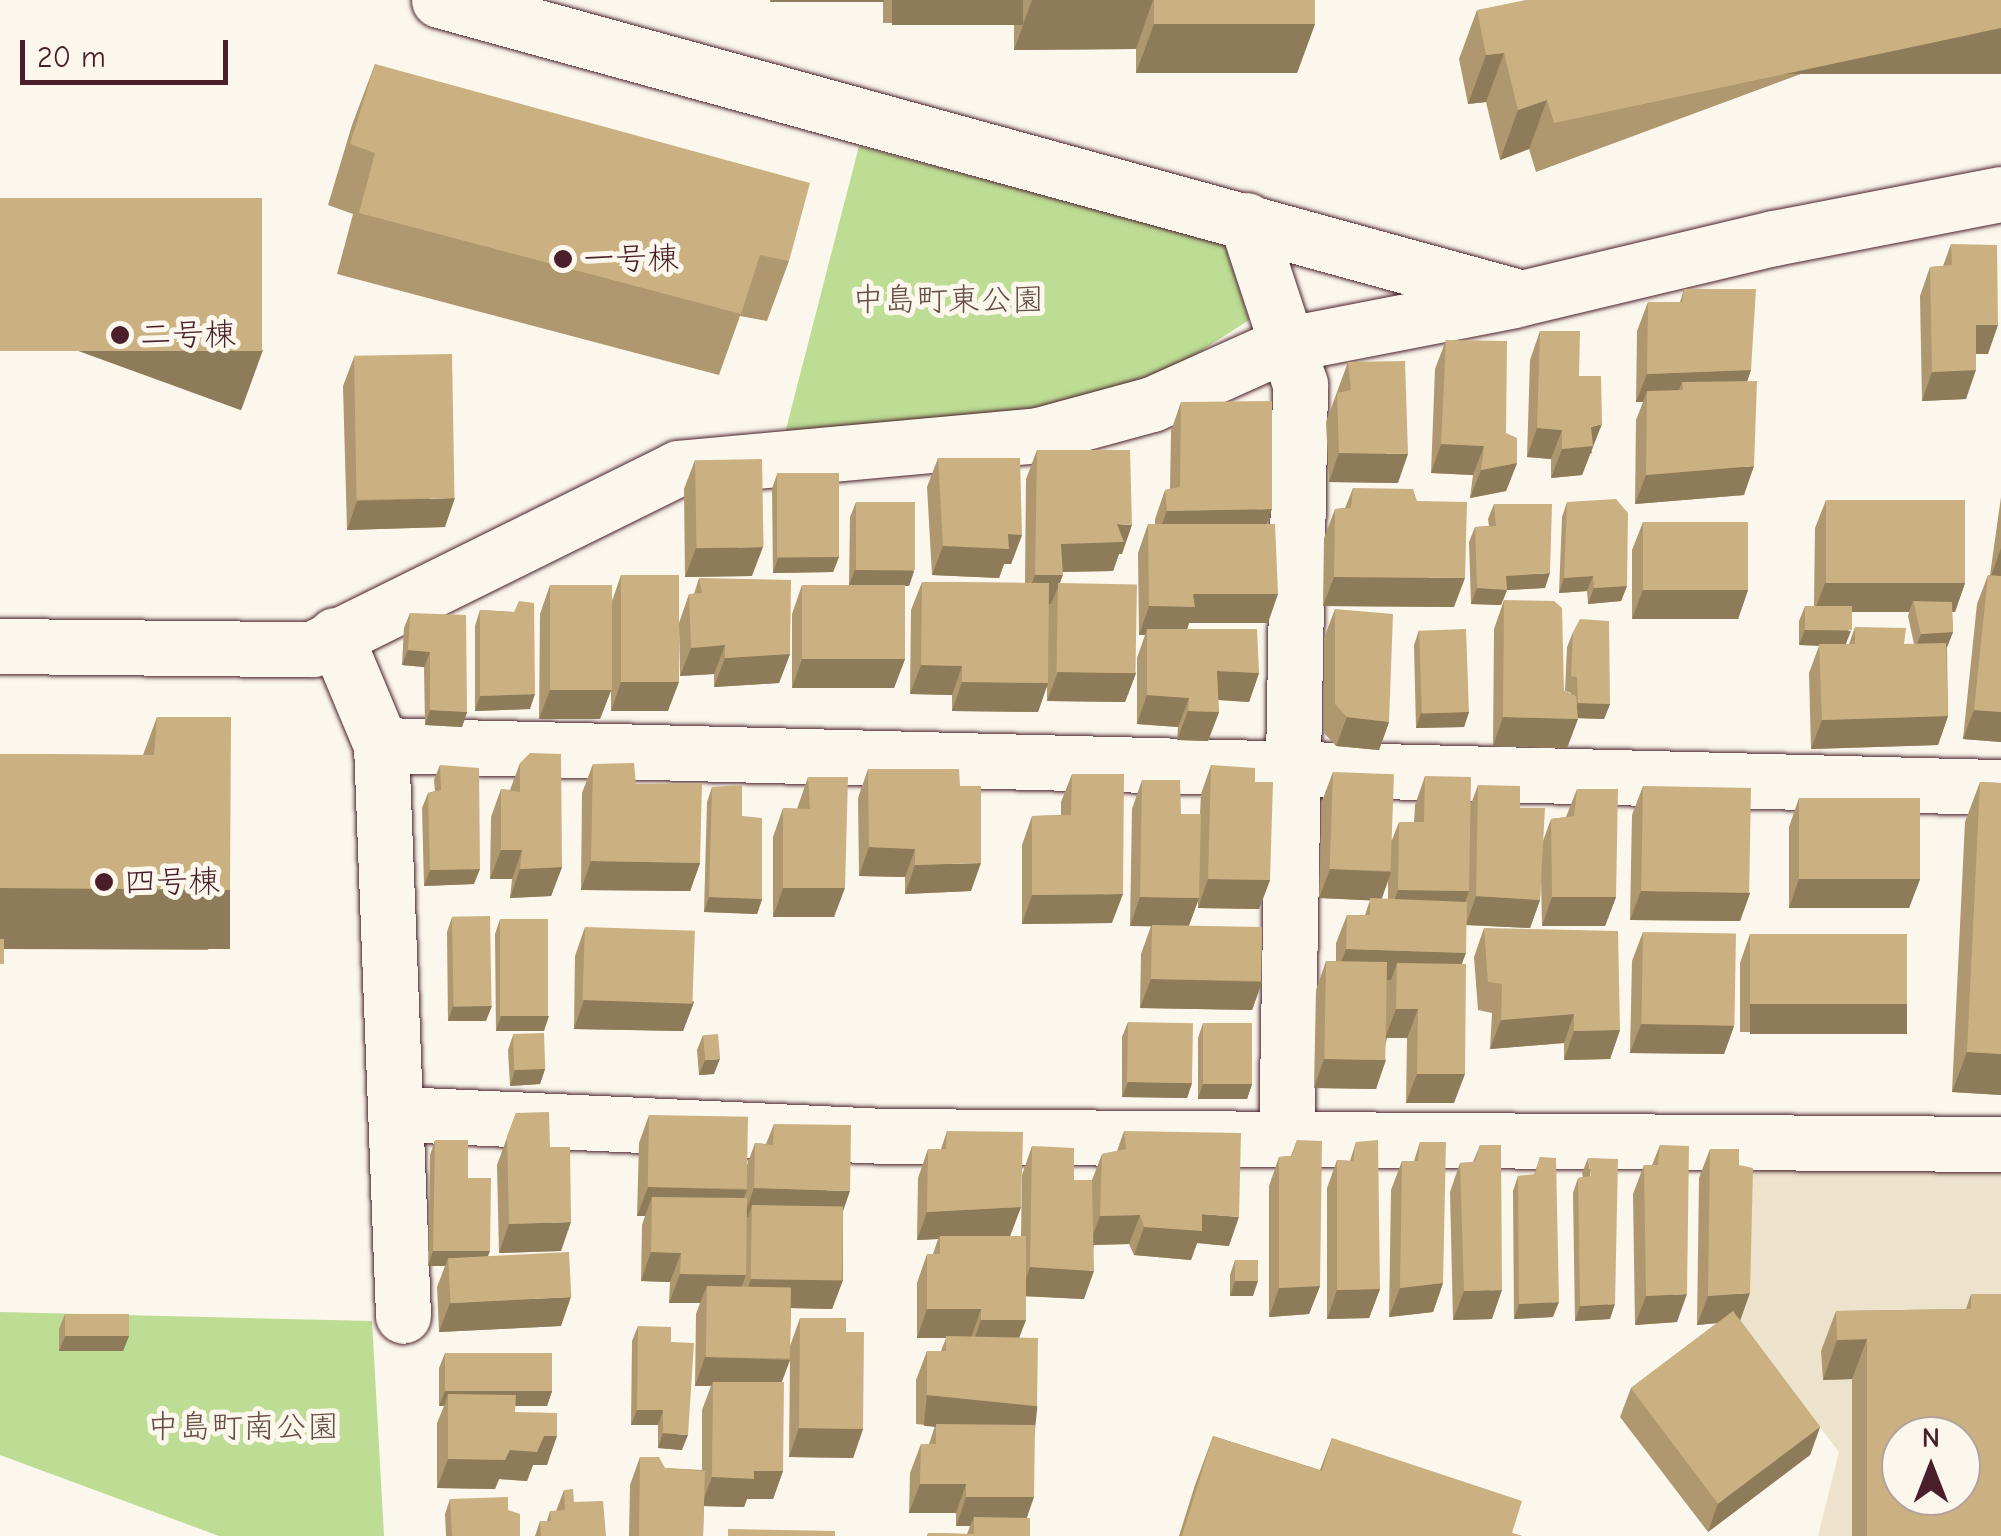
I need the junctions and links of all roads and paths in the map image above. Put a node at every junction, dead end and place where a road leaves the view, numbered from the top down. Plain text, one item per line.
1 (439, 0) edge
2 (2001, 194) edge
3 (1246, 220) junction
4 (1522, 298) junction
5 (1283, 344) junction
6 (336, 635) junction
7 (0, 646) edge
8 (381, 744) junction
9 (1297, 769) junction
10 (2001, 787) edge
11 (400, 1114) junction
12 (1286, 1140) junction
13 (2001, 1144) edge
14 (403, 1316) dead end

1 - 3 street
2 - 4 street
3 - 4 street
3 - 5 street
4 - 5 street
5 - 6 street
5 - 9 street
6 - 7 street
6 - 8 street
8 - 9 street
8 - 11 street
9 - 10 street
9 - 12 street
11 - 12 street
11 - 14 street
12 - 13 street

